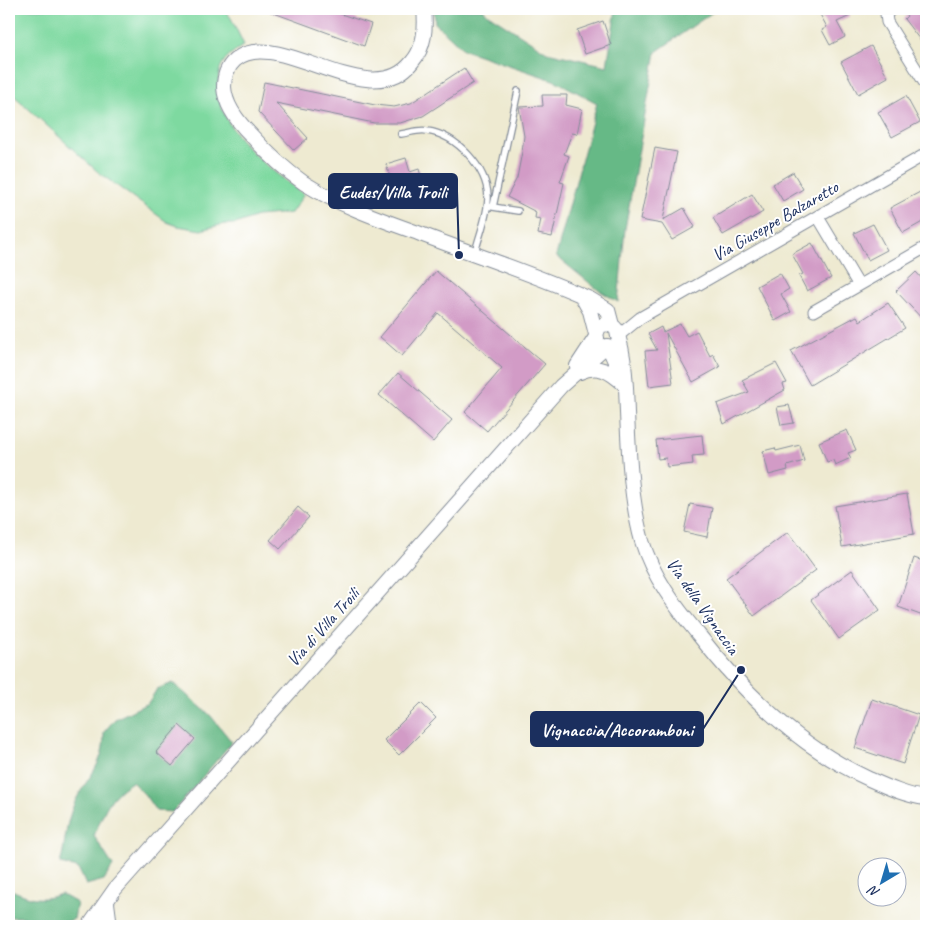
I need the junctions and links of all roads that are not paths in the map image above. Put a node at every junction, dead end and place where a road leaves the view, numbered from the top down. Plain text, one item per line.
1 (424, 9) edge
2 (892, 9) edge
3 (926, 85) edge
4 (518, 91) dead end
5 (401, 134) dead end
6 (926, 154) edge
7 (490, 207) junction
8 (518, 211) dead end
9 (818, 217) junction
10 (926, 247) edge
11 (474, 254) junction
12 (858, 284) junction
13 (814, 311) dead end
14 (608, 336) junction
15 (569, 378) junction
16 (625, 385) junction
17 (926, 798) edge
18 (107, 903) junction
19 (89, 926) edge
20 (110, 926) edge

1 - 11 street
2 - 3 street
4 - 7 lane
5 - 7 lane
6 - 9 street, Via Giuseppe Balzaretto
7 - 8 lane
7 - 11 lane
9 - 12 street
9 - 14 street, Via Giuseppe Balzaretto
10 - 12 street
11 - 14 street, Via della Vignaccia
12 - 13 street
14 - 15 street, Via di Villa Troili
14 - 16 street, Via della Vignaccia
15 - 16 street
15 - 18 street, Via di Villa Troili
16 - 17 street, Via della Vignaccia
18 - 19 street, Via di Villa Troili
18 - 20 street

